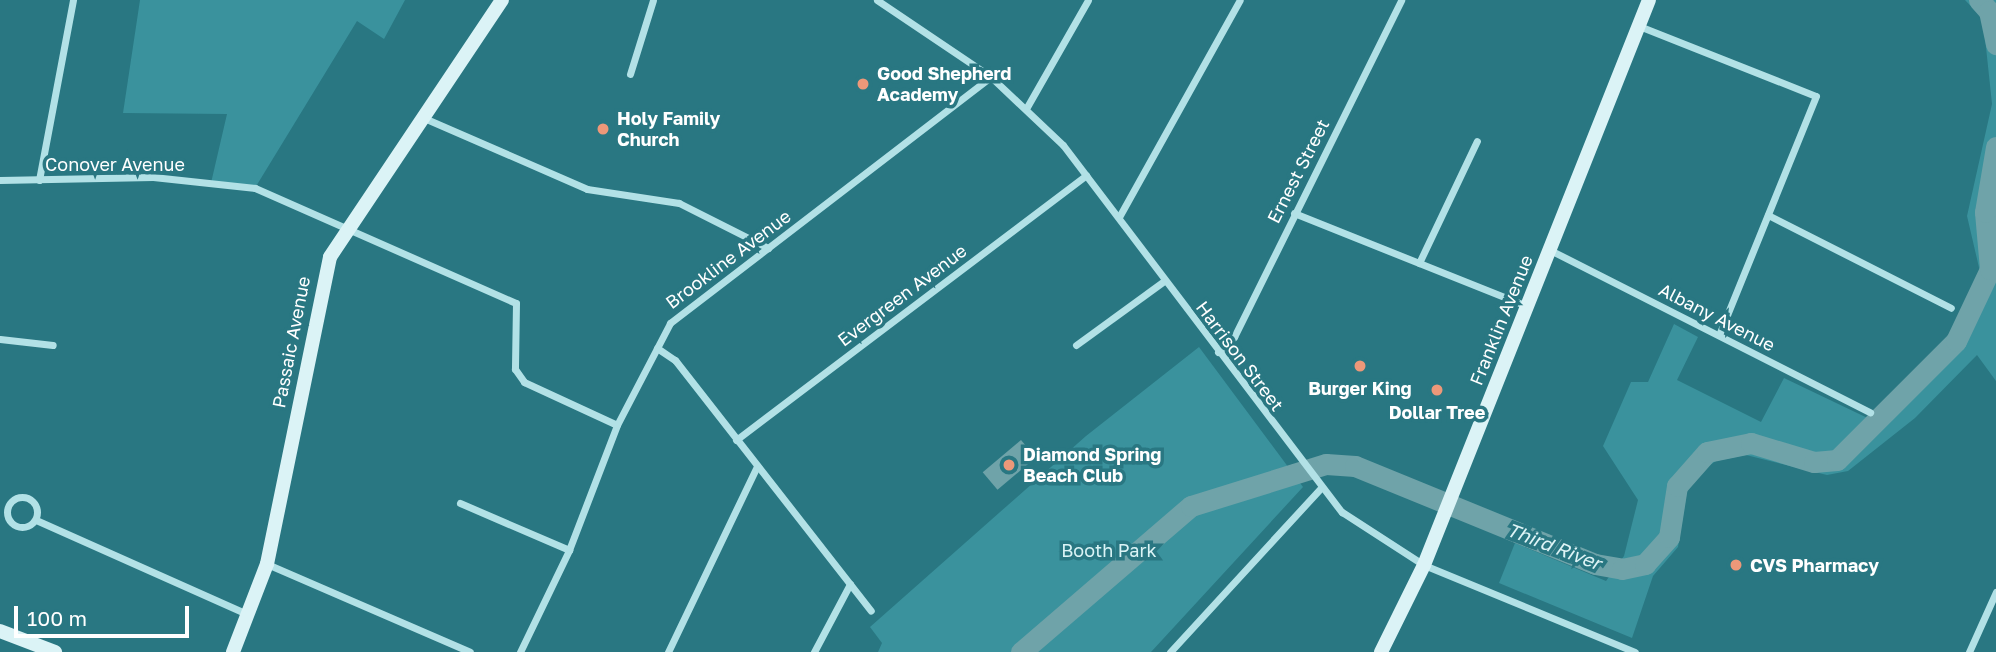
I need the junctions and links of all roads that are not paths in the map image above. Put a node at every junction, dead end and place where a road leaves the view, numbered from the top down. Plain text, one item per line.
1 (73, 0) edge
2 (502, 0) edge
3 (653, 0) edge
4 (877, 0) edge
5 (1088, 0) edge
6 (1240, 0) edge
7 (1401, 0) edge
8 (1649, 0) edge
9 (886, 3) edge
10 (1639, 26) junction
11 (630, 74) dead end
12 (991, 76) junction
13 (1027, 107) junction
14 (424, 118) junction
15 (1477, 141) dead end
16 (1086, 175) junction
17 (39, 180) junction
18 (1, 182) edge
19 (1294, 214) junction
20 (1768, 215) junction
21 (1119, 216) junction
22 (347, 230) junction
23 (768, 248) junction
24 (1550, 250) junction
25 (1419, 263) junction
26 (1164, 281) junction
27 (1527, 306) junction
28 (1951, 308) dead end
29 (1719, 335) junction
30 (0, 339) edge
31 (52, 345) dead end
32 (1076, 345) dead end
33 (657, 348) junction
34 (1218, 352) junction
35 (1870, 412) dead end
36 (617, 425) junction
37 (736, 440) junction
38 (757, 466) junction
39 (1318, 486) junction
40 (460, 503) dead end
41 (36, 520) junction
42 (569, 550) junction
43 (267, 564) junction
44 (1424, 565) junction
45 (850, 584) junction
46 (1996, 592) edge
47 (871, 611) dead end
48 (248, 614) junction
49 (0, 631) edge
50 (55, 652) edge
51 (233, 652) edge
52 (470, 652) edge
53 (520, 652) edge
54 (668, 652) edge
55 (814, 652) edge
56 (1170, 652) edge
57 (1381, 652) edge
58 (1635, 652) edge
59 (1969, 652) edge

1 - 17 street
2 - 14 street, Passaic Avenue
3 - 11 street
4 - 9 street, Harrison Street
5 - 13 street
6 - 21 street
7 - 19 street, Ernest Street
8 - 10 street, Franklin Avenue
9 - 12 street, Harrison Street
10 - 20 street
10 - 24 street, Franklin Avenue
12 - 13 street, Harrison Street
12 - 23 street, Brookline Avenue
13 - 16 street, Harrison Street
14 - 22 street, Passaic Avenue
14 - 23 street
15 - 25 street
16 - 21 street, Harrison Street
16 - 37 street, Evergreen Avenue
17 - 18 street, Conover Avenue
17 - 22 street, Conover Avenue
19 - 25 street
19 - 34 street, Ernest Street
20 - 28 street
20 - 29 street
21 - 26 street, Harrison Street
22 - 36 street, Conover Avenue
22 - 43 street, Passaic Avenue
23 - 33 street, Brookline Avenue
24 - 27 street, Franklin Avenue
24 - 29 street, Albany Avenue
25 - 27 street
26 - 32 street
26 - 34 street, Harrison Street
27 - 44 street, Franklin Avenue
29 - 35 street, Albany Avenue
30 - 31 street
33 - 36 street, Brookline Avenue
33 - 37 street
34 - 39 street, Harrison Street
36 - 42 street, Brookline Avenue
37 - 38 street
38 - 45 street
38 - 54 street
39 - 44 street, Harrison Street
39 - 56 street
40 - 42 street
41 - 41 street
41 - 48 street
42 - 53 street, Brookline Avenue
43 - 48 street, Passaic Avenue
43 - 52 street
44 - 57 street, Franklin Avenue
44 - 58 street, Harrison Street
45 - 47 street
45 - 55 street
46 - 59 street
48 - 51 street, Passaic Avenue
49 - 50 street

